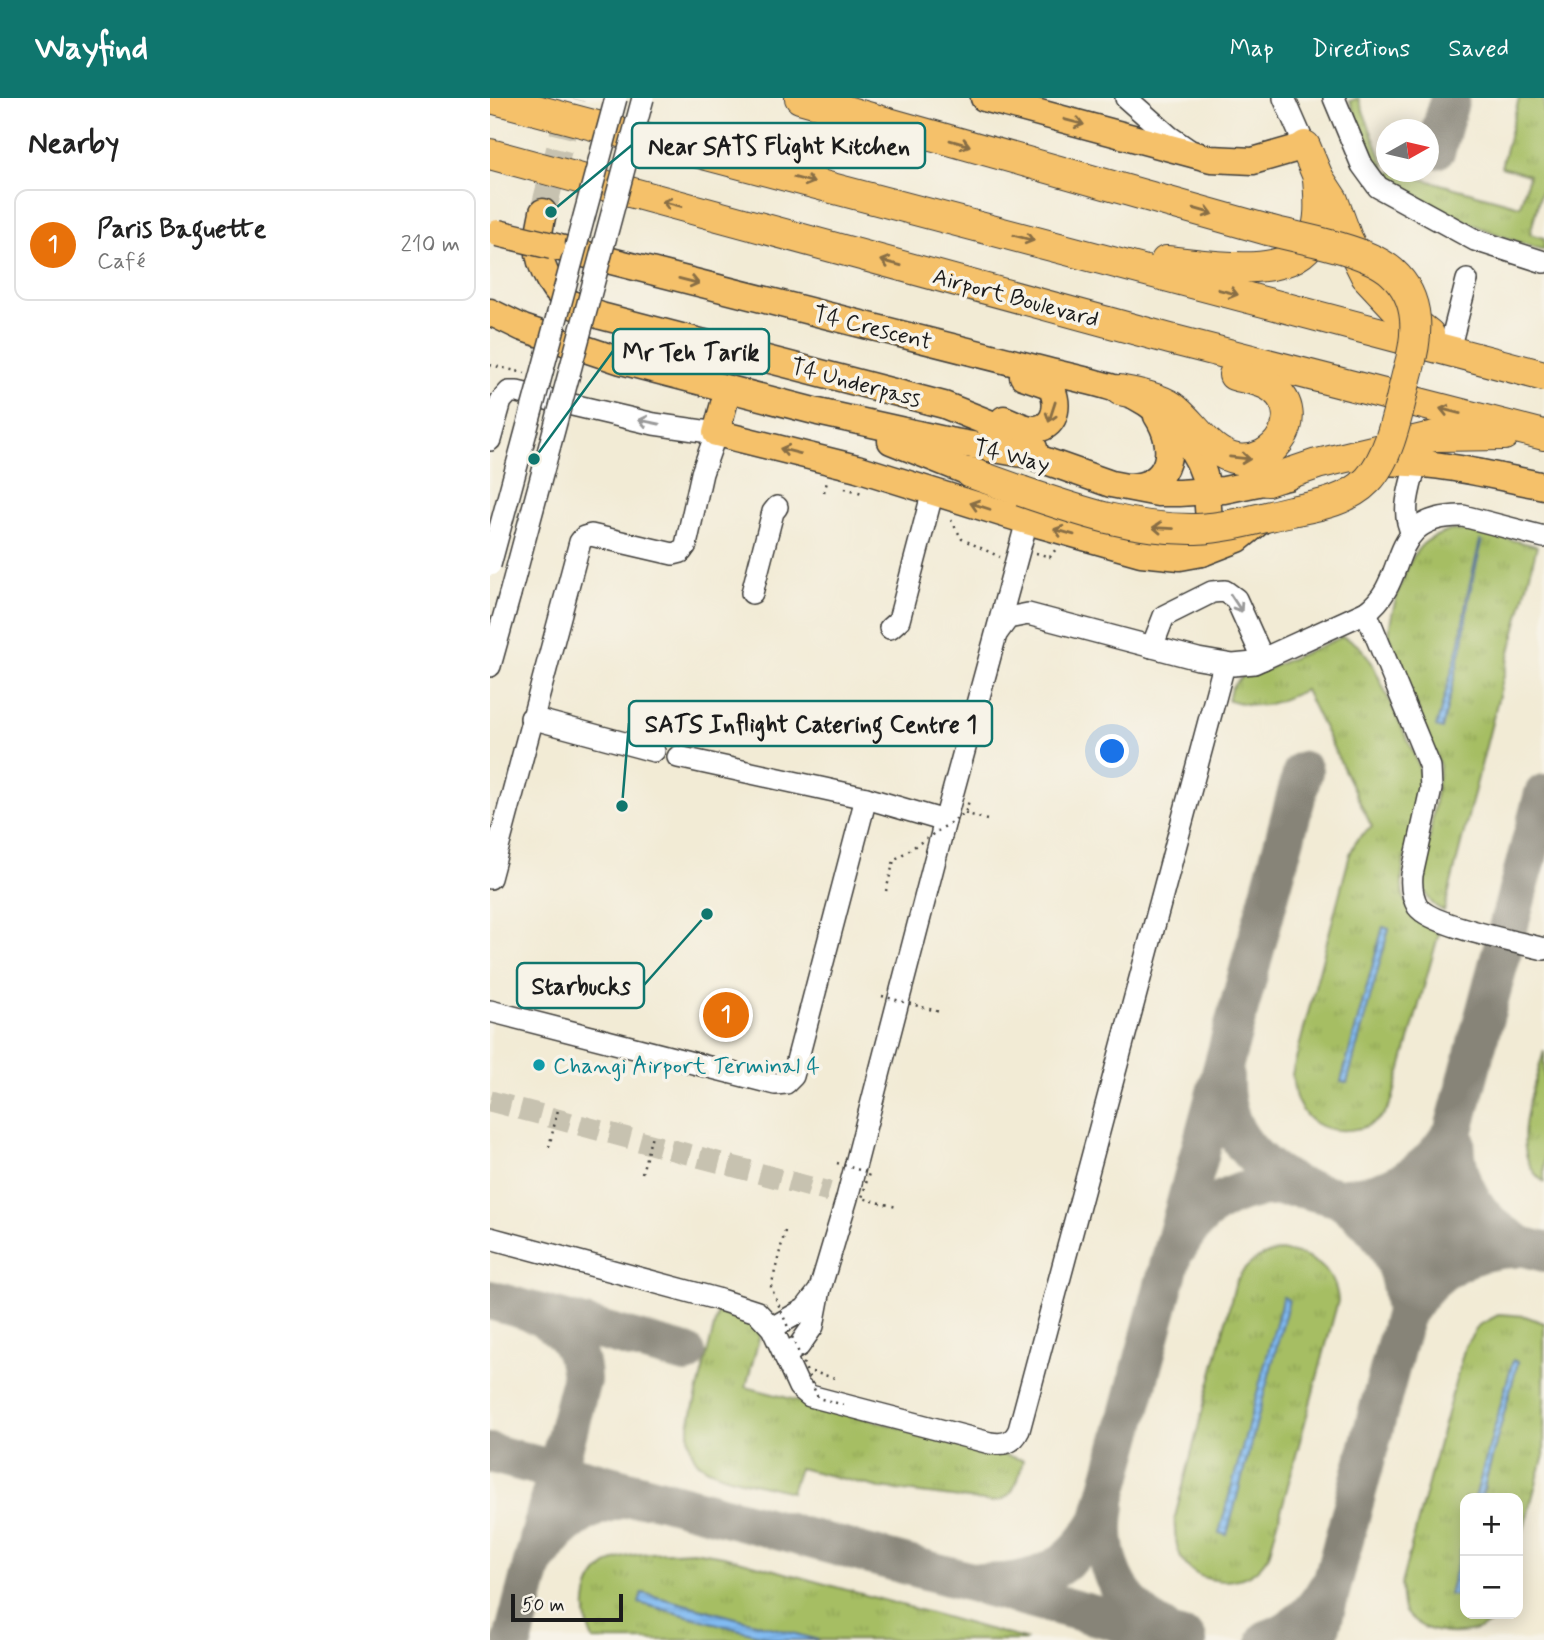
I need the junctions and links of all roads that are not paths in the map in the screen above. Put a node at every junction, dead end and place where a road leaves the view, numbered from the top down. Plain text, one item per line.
1 (491, 98) edge
2 (616, 98) edge
3 (643, 98) edge
4 (800, 98) edge
5 (984, 98) edge
6 (1126, 98) edge
7 (1284, 98) edge
8 (1334, 98) edge
9 (1305, 146) junction
10 (490, 154) edge
11 (1199, 156) junction
12 (1318, 177) junction
13 (543, 212) tunnel mouth
14 (494, 232) edge
15 (1091, 256) junction
16 (1544, 262) edge
17 (1467, 280) dead end
18 (490, 300) edge
19 (490, 312) edge
20 (490, 332) edge
21 (1170, 339) junction
22 (921, 340) junction
23 (566, 342) junction
24 (1448, 350) junction
25 (621, 361) junction
26 (1544, 376) edge
27 (728, 389) junction
28 (1121, 390) junction
29 (1147, 404) junction
30 (944, 405) junction
31 (818, 412) junction
32 (716, 433) junction
33 (1542, 434) edge
34 (490, 440) edge
35 (1416, 463) junction
36 (857, 468) junction
37 (1330, 469) junction
38 (1068, 470) junction
39 (971, 473) junction
40 (1267, 481) junction
41 (1544, 486) edge
42 (1128, 487) junction
43 (933, 491) junction
44 (1207, 491) junction
45 (777, 507) dead end
46 (1027, 521) junction
47 (1412, 533) junction
48 (1544, 537) edge
49 (1202, 553) junction
50 (490, 565) edge
51 (752, 593) dead end
52 (1366, 612) junction
53 (890, 628) dead end
54 (996, 635) junction
55 (1152, 647) junction
56 (1263, 659) junction
57 (1224, 665) junction
58 (490, 666) edge
59 (531, 718) junction
60 (653, 751) dead end
61 (678, 757) dead end
62 (866, 799) junction
63 (945, 821) junction
64 (490, 878) edge
65 (1544, 949) edge
66 (490, 1012) edge
67 (490, 1238) edge
68 (820, 1289) junction
69 (772, 1328) junction
70 (784, 1355) junction

1 -> 15 highway
2 - 50 lane, bridge
3 - 58 lane, bridge
4 -> 39 highway, bridge
5 -> 11 main road
6 - 11 lane
7 - 9 lane
8 - 16 lane
9 - 11 main road
9 - 12 highway
21 -> 10 highway, Airport Boulevard
12 - 15 highway
12 - 24 highway
13 - 30 main road, T4 Underpass
14 -> 22 main road, T4 Crescent, bridge
15 -> 24 highway
17 - 24 lane
18 - 23 main road
19 - 23 main road, T4 Way
20 - 25 main road
28 -> 21 highway
33 -> 21 highway, Airport Boulevard
22 - 28 main road, T4 Crescent
22 -> 30 main road
23 - 25 main road, T4 Way
24 - 26 highway
25 - 27 main road, T4 Way
27 - 31 main road, T4 Way
27 - 32 main road
28 - 29 main road, T4 Crescent
29 - 42 main road
29 - 44 main road, T4 Crescent
30 - 38 main road, T4 Underpass
31 - 38 main road, T4 Way
31 - 39 main road
32 -> 34 lane
36 -> 32 main road
32 - 59 lane
33 - 40 highway
35 - 37 main road, T4 Way
35 - 41 main road, T4 Way
35 - 47 lane
36 - 39 main road
36 - 43 main road
37 - 40 main road, T4 Way
37 - 49 main road
38 - 42 main road, T4 Way
40 - 44 main road, T4 Way
42 - 44 main road, T4 Way
46 -> 43 main road
43 - 53 lane
44 - 49 main road, T4 Crescent
45 - 51 lane
49 -> 46 main road
46 - 54 lane
47 - 48 lane
47 - 52 lane
52 - 56 lane
52 - 65 lane
54 - 55 lane
54 - 63 lane
55 -> 56 lane
55 - 57 lane
56 - 57 lane
57 - 70 lane
59 - 60 lane
59 - 64 lane
61 - 62 lane
62 - 63 lane
62 - 66 lane
63 - 68 lane
67 - 69 lane
68 - 69 lane
68 - 70 lane
69 - 70 lane

